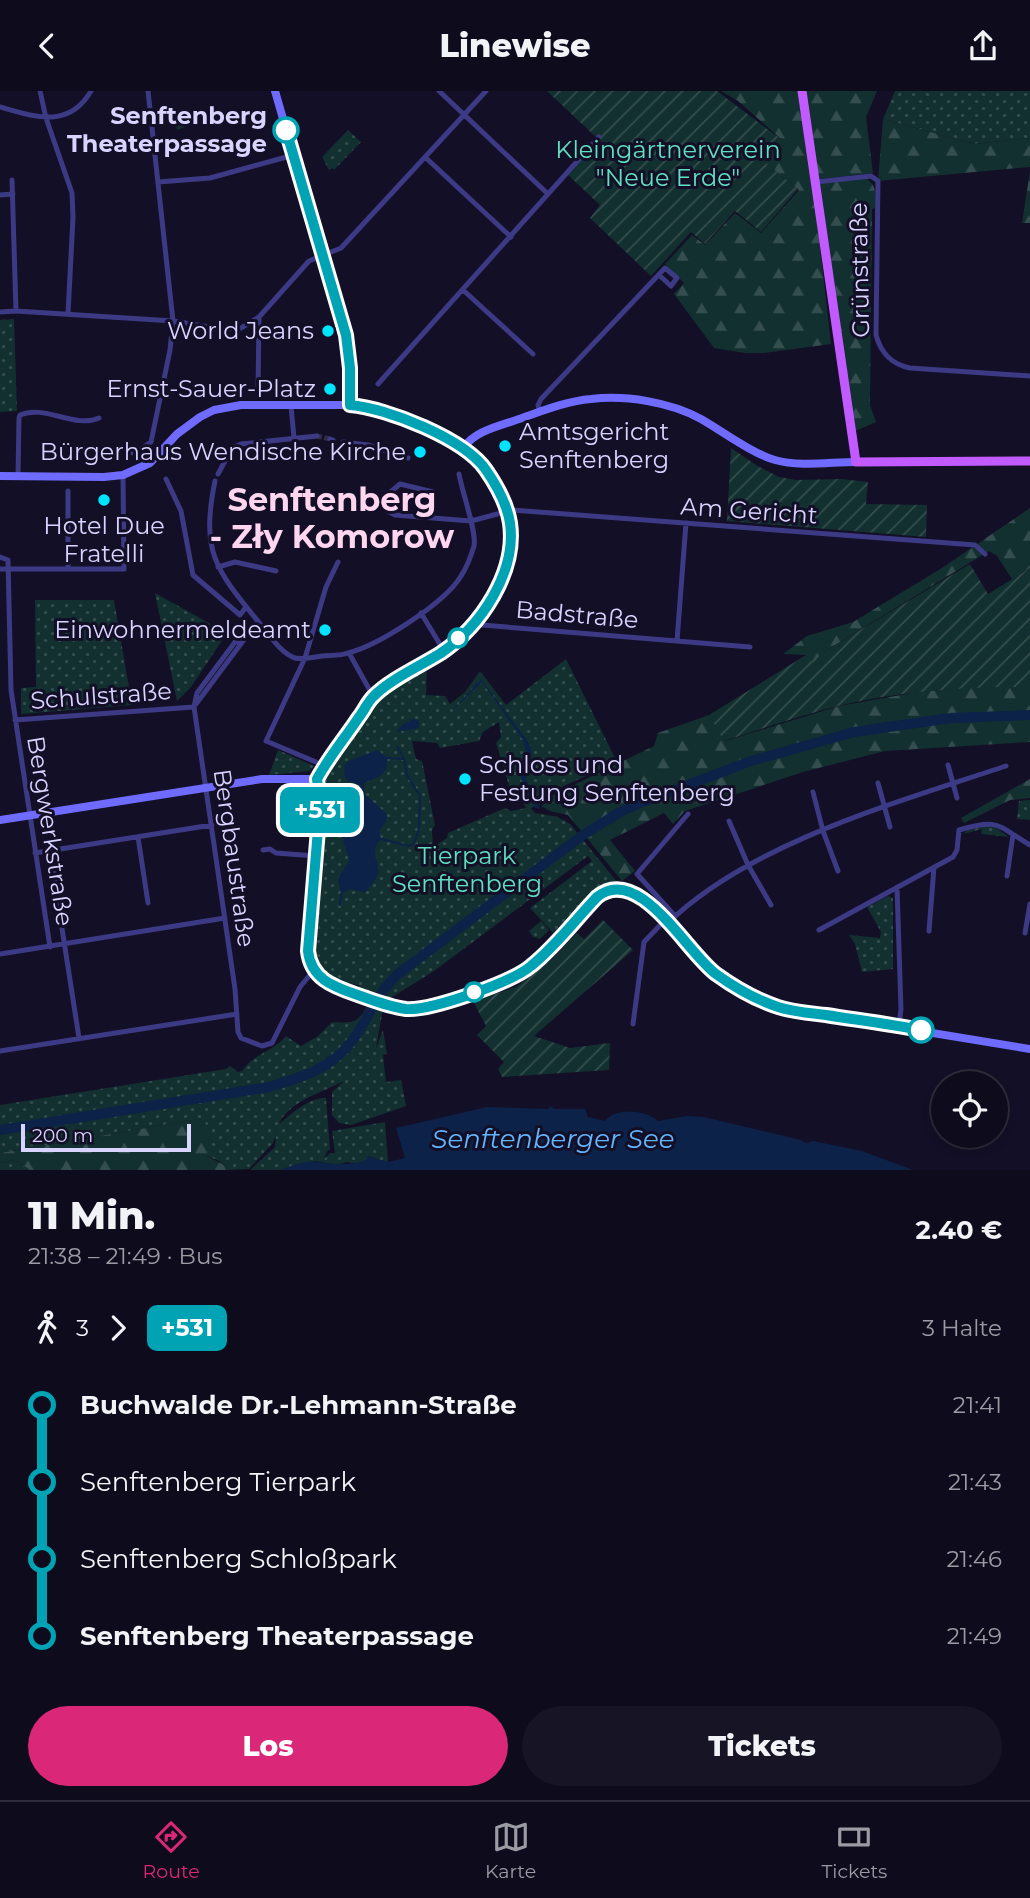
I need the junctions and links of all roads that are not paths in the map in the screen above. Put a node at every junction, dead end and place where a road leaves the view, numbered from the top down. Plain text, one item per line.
1 (40, 91) edge
2 (91, 91) edge
3 (148, 91) edge
4 (275, 91) edge
5 (439, 91) edge
6 (486, 91) edge
7 (802, 91) edge
8 (0, 107) edge
9 (464, 115) junction
10 (46, 118) junction
11 (599, 137) dead end
12 (294, 155) junction
13 (425, 157) junction
14 (12, 180) dead end
15 (159, 182) junction
16 (817, 182) junction
17 (13, 194) junction
18 (548, 194) junction
19 (0, 195) edge
20 (511, 237) junction
21 (323, 256) junction
22 (659, 275) dead end
23 (463, 290) junction
24 (16, 311) junction
25 (0, 312) edge
26 (68, 314) junction
27 (259, 317) junction
28 (173, 321) junction
29 (533, 354) dead end
30 (1030, 376) edge
31 (378, 384) dead end
32 (258, 392) dead end
33 (350, 405) junction
34 (291, 406) junction
35 (540, 412) junction
36 (99, 418) dead end
37 (317, 436) tunnel mouth
38 (294, 438) junction
39 (343, 442) dead end
40 (463, 447) junction
41 (128, 452) dead end
42 (408, 458) dead end
43 (1030, 461) edge
44 (856, 462) junction
45 (459, 474) dead end
46 (123, 475) junction
47 (0, 476) edge
48 (18, 476) junction
49 (166, 479) dead end
50 (68, 491) dead end
51 (507, 511) junction
52 (429, 518) junction
53 (471, 521) junction
54 (685, 523) junction
55 (985, 554) dead end
56 (0, 557) edge
57 (338, 562) dead end
58 (218, 567) junction
59 (68, 568) junction
60 (0, 569) edge
61 (8, 569) junction
62 (276, 571) dead end
63 (246, 607) junction
64 (421, 613) junction
65 (258, 621) junction
66 (475, 622) junction
67 (677, 641) junction
68 (750, 647) dead end
69 (444, 651) junction
70 (349, 653) junction
71 (305, 658) junction
72 (10, 684) junction
73 (0, 685) edge
74 (373, 696) junction
75 (194, 707) junction
76 (15, 720) junction
77 (316, 762) dead end
78 (948, 765) dead end
79 (1006, 766) dead end
80 (317, 779) junction
81 (878, 783) dead end
82 (953, 784) junction
83 (206, 788) junction
84 (813, 792) dead end
85 (957, 798) dead end
86 (883, 808) junction
87 (688, 814) dead end
88 (30, 815) junction
89 (0, 820) edge
90 (729, 821) dead end
91 (212, 825) junction
92 (890, 827) dead end
93 (823, 831) junction
94 (1013, 835) junction
95 (138, 837) junction
96 (1030, 845) edge
97 (264, 849) dead end
98 (50, 851) junction
99 (35, 853) junction
100 (316, 856) junction
101 (748, 865) junction
102 (934, 867) junction
103 (838, 871) dead end
104 (1007, 876) dead end
105 (897, 887) junction
106 (148, 903) dead end
107 (1030, 904) edge
108 (771, 905) dead end
109 (675, 916) junction
110 (225, 918) junction
111 (666, 922) junction
112 (819, 930) dead end
113 (929, 931) dead end
114 (1025, 933) dead end
115 (65, 944) junction
116 (50, 947) junction
117 (0, 954) edge
118 (314, 970) junction
119 (237, 1014) junction
120 (633, 1024) dead end
121 (899, 1026) junction
122 (79, 1038) junction
123 (1030, 1049) edge
124 (0, 1051) edge

1 - 10 street
2 - 10 street
3 - 15 street
4 - 12 street
5 - 9 street
6 - 9 street
7 - 16 main road
8 - 10 street
9 - 13 street
9 - 18 street
10 - 26 street
11 - 18 street
12 - 15 street
12 - 21 street
13 - 20 street
13 - 21 street
14 - 17 street
15 - 28 street
16 - 30 street, Grünstraße
16 - 44 main road
17 - 19 street
17 - 24 street
18 - 20 street
20 - 23 street
21 - 27 street
21 - 33 street
22 - 35 street
23 - 29 street
23 - 31 street
24 - 25 street
24 - 26 street
26 - 28 street
27 - 28 street
27 - 32 street
28 - 41 street
33 - 34 street
33 - 40 street
34 - 38 street
34 - 46 street
35 - 40 street
35 - 44 street
36 - 48 street
37 - 38 street
38 - 58 street
39 - 42 street
40 - 51 street
43 - 44 main road
45 - 53 street
46 - 48 street
46 - 59 street
47 - 48 street
49 - 63 street
50 - 59 street
51 - 53 street, Am Gericht
51 - 54 street, Am Gericht
51 - 66 street
52 - 52 street, Am Gericht
52 - 53 street, Am Gericht
53 - 64 street
54 - 55 street, Am Gericht
54 - 67 street
56 - 61 street
57 - 71 street
58 - 62 street
58 - 63 street
59 - 61 street
60 - 61 street
61 - 72 street
63 - 65 street
64 - 69 street
64 - 70 street
65 - 71 street
65 - 75 street
66 - 67 street, Badstraße
66 - 69 street
67 - 68 street, Badstraße
69 - 74 street
70 - 71 street
70 - 74 street
71 - 77 street
72 - 73 street, Schulstraße
72 - 76 street, Schulstraße
74 - 80 street
75 - 76 street, Schulstraße
75 - 83 street, Bergbaustraße
76 - 88 street, Bergwerkstraße
78 - 82 street
79 - 82 street
80 - 83 street
80 - 100 street
81 - 86 street
82 - 85 street
82 - 86 street
83 - 88 street
83 - 91 street, Bergbaustraße
84 - 93 street
86 - 92 street
86 - 93 street
87 - 109 street
88 - 89 street
88 - 99 street, Bergwerkstraße
90 - 101 street
91 - 95 street
91 - 110 street, Bergbaustraße
93 - 101 street
93 - 103 street
94 - 96 street
94 - 102 street
94 - 104 street
95 - 98 street
95 - 106 street
97 - 100 street
98 - 99 street
98 - 115 street, Bergwerkstraße
99 - 116 street, Bergwerkstraße
100 - 118 street
101 - 108 street
101 - 109 street
102 - 105 street
102 - 113 street
105 - 112 street
105 - 121 street
107 - 114 street
109 - 111 street
110 - 115 street
110 - 119 street, Bergbaustraße
111 - 118 street
111 - 120 street
111 - 121 street
115 - 116 street
115 - 122 street, Bergwerkstraße
116 - 117 street
118 - 119 street, Bergbaustraße
119 - 122 street
121 - 123 street
122 - 124 street

